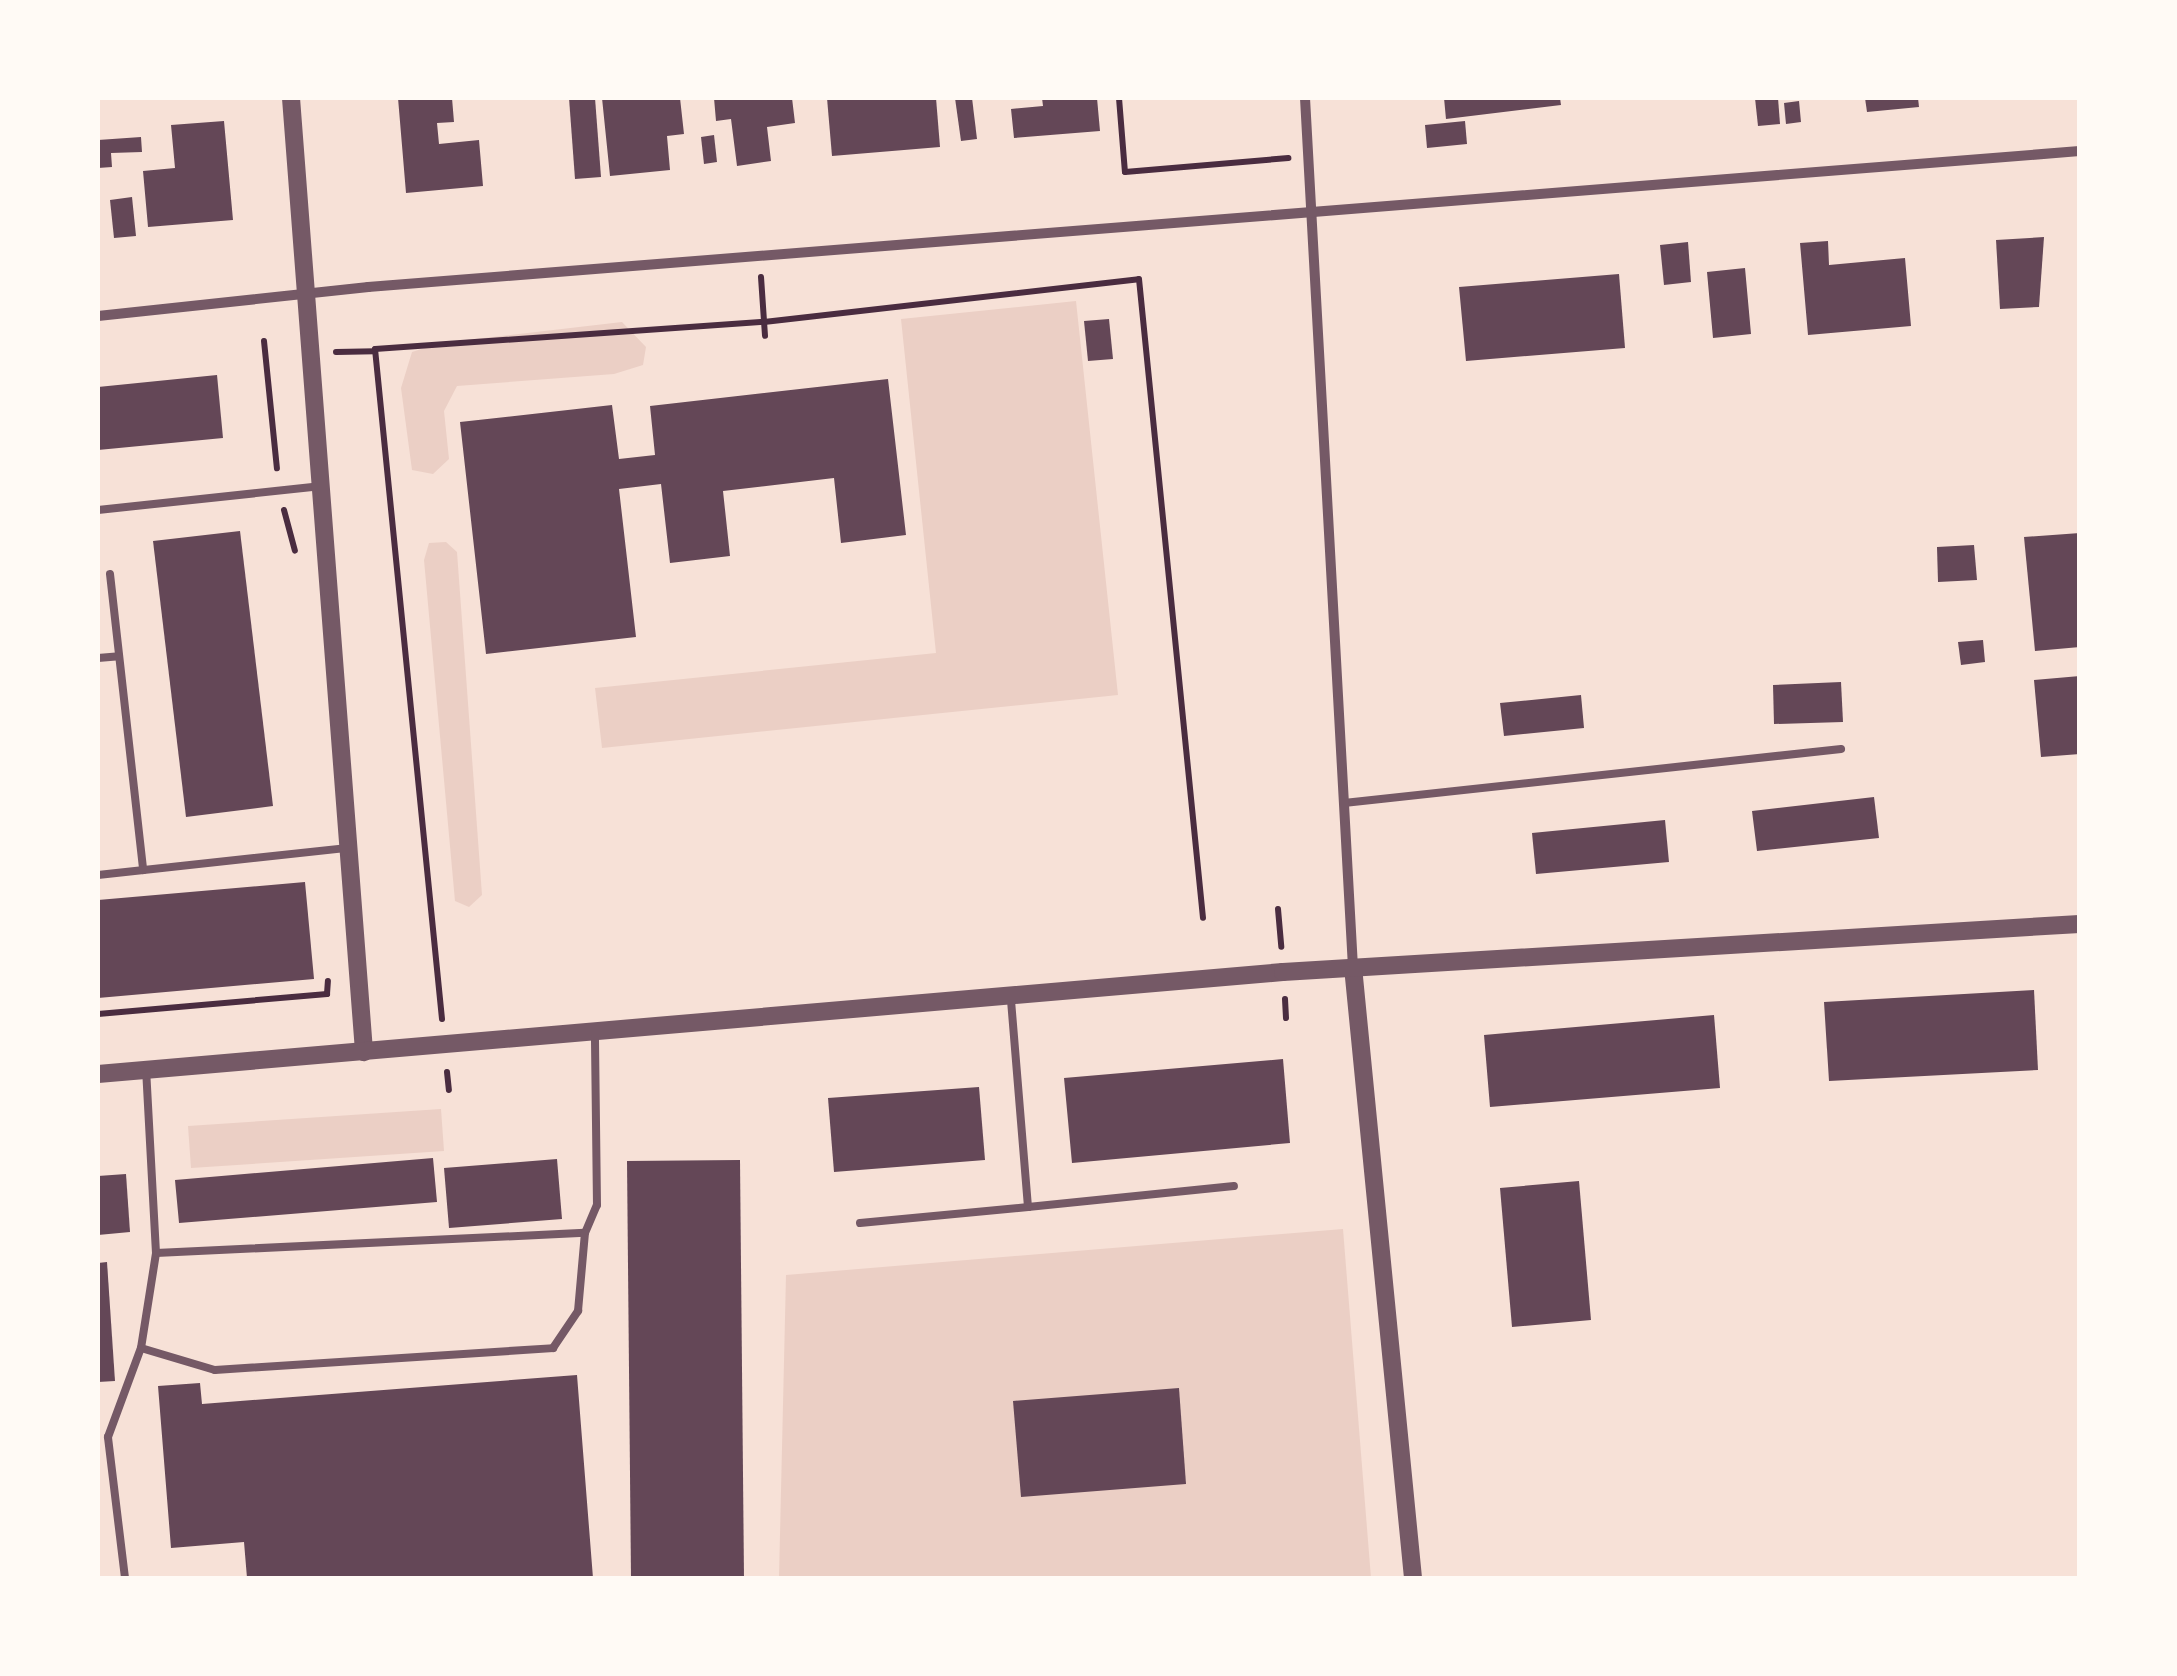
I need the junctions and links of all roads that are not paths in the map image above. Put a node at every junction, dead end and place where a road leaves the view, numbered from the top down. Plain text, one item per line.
1 (291, 98) edge
2 (1306, 98) edge
3 (2080, 150) edge
4 (1313, 216) junction
5 (308, 296) junction
6 (98, 316) edge
7 (324, 486) junction
8 (98, 510) edge
9 (110, 574) dead end
10 (119, 656) junction
11 (98, 658) edge
12 (1842, 749) dead end
13 (1344, 803) junction
14 (350, 848) junction
15 (143, 870) junction
16 (98, 875) edge
17 (2080, 924) edge
18 (1353, 967) junction
19 (1011, 993) junction
20 (595, 1032) junction
21 (364, 1052) junction
22 (146, 1069) junction
23 (98, 1074) edge
24 (1234, 1186) dead end
25 (1028, 1207) junction
26 (860, 1223) dead end
27 (585, 1233) junction
28 (156, 1253) junction
29 (141, 1348) junction
30 (126, 1578) edge
31 (1413, 1578) edge

1 - 5 street
2 - 4 street
3 - 4 street
4 - 5 street
4 - 13 street
5 - 6 street
5 - 7 street
7 - 8 lane
7 - 14 street
9 - 10 lane
10 - 11 lane
10 - 15 lane
12 - 13 lane
13 - 18 street
14 - 15 lane
14 - 21 street
15 - 16 lane
17 - 18 street
18 - 19 street
18 - 31 street
19 - 20 street
19 - 25 lane
20 - 21 street
20 - 27 lane
21 - 22 street
22 - 23 street
22 - 28 lane
24 - 25 lane
25 - 26 lane
27 - 28 lane
27 - 29 lane
28 - 29 lane
29 - 30 lane

